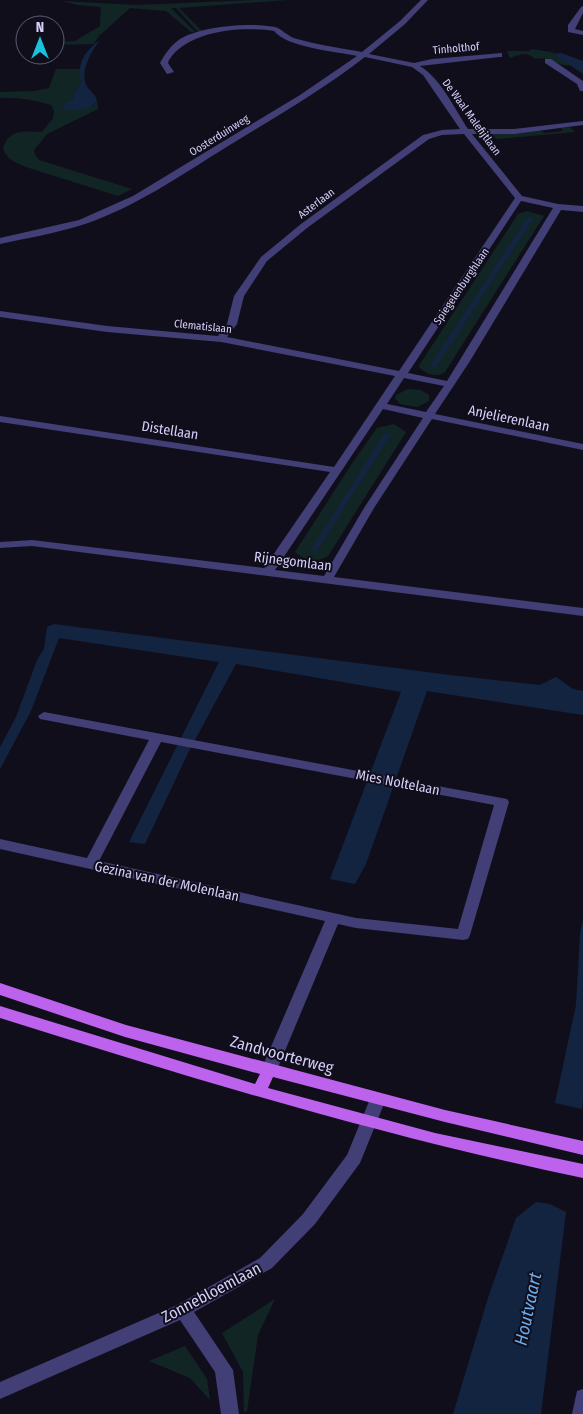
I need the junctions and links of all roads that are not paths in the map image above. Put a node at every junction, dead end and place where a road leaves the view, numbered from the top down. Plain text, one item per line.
1 (425, 0) edge
2 (583, 8) edge
3 (583, 33) edge
4 (364, 55) junction
5 (499, 55) dead end
6 (548, 61) dead end
7 (414, 65) junction
8 (170, 72) dead end
9 (583, 89) edge
10 (580, 124) edge
11 (465, 130) junction
12 (583, 132) edge
13 (519, 198) junction
14 (558, 207) junction
15 (583, 209) edge
16 (0, 241) edge
17 (0, 314) edge
18 (221, 339) junction
19 (402, 375) junction
20 (449, 384) junction
21 (381, 406) junction
22 (430, 416) junction
23 (0, 419) edge
24 (583, 448) edge
25 (336, 470) junction
26 (0, 545) edge
27 (267, 573) junction
28 (327, 580) junction
29 (583, 612) edge
30 (44, 716) dead end
31 (157, 737) junction
32 (0, 844) edge
33 (90, 865) junction
34 (334, 918) junction
35 (463, 935) joint
36 (0, 990) edge
37 (0, 1012) edge
38 (272, 1063) junction
39 (259, 1092) junction
40 (378, 1100) junction
41 (368, 1123) junction
42 (583, 1148) edge
43 (583, 1171) edge
44 (183, 1310) junction
45 (0, 1391) edge
46 (583, 1397) edge
47 (230, 1414) edge
48 (581, 1414) edge

1 - 4 street, Oosterduinweg
2 - 3 street
4 - 7 street, De Waal Malefijtlaan
4 - 8 street, De Waal Malefijtlaan
4 - 16 street, Oosterduinweg
5 - 7 street, Tinholthof
6 - 9 street
7 - 11 street, De Waal Malefijtlaan
10 - 11 street, Asterlaan
10 - 12 street
11 - 13 street, De Waal Malefijtlaan
11 - 18 street, Asterlaan
13 - 14 street
13 - 19 street, Spiegelenburghlaan
14 - 15 street
14 - 20 street
17 - 18 street, Clematislaan
18 - 19 street, Clematislaan
19 - 20 street, Clematislaan
19 - 21 street, Spiegelenburghlaan
20 - 22 street
21 - 22 street, Anjelierenlaan
21 - 25 street
22 - 24 street, Anjelierenlaan
22 - 28 street
23 - 25 street, Distellaan
25 - 27 street
26 - 27 street, Rijnegomlaan
27 - 28 street, Rijnegomlaan
28 - 29 street, Rijnegomlaan
30 - 31 street, Mies Noltelaan
31 - 33 street
31 - 35 street, Mies Noltelaan
32 - 33 street, Gezina van der Molenlaan
33 - 34 street, Gezina van der Molenlaan
34 - 35 street, Gezina van der Molenlaan
34 - 38 street
36 - 38 main road, Zandvoorterweg
37 - 39 main road
38 - 39 main road
38 - 40 main road, Zandvoorterweg
39 - 41 main road
40 - 41 street, Zonnebloemlaan
40 - 42 main road, Zandvoorterweg
41 - 43 main road
41 - 44 street, Zonnebloemlaan
44 - 45 street, Zonnebloemlaan
44 - 47 street
46 - 48 street

